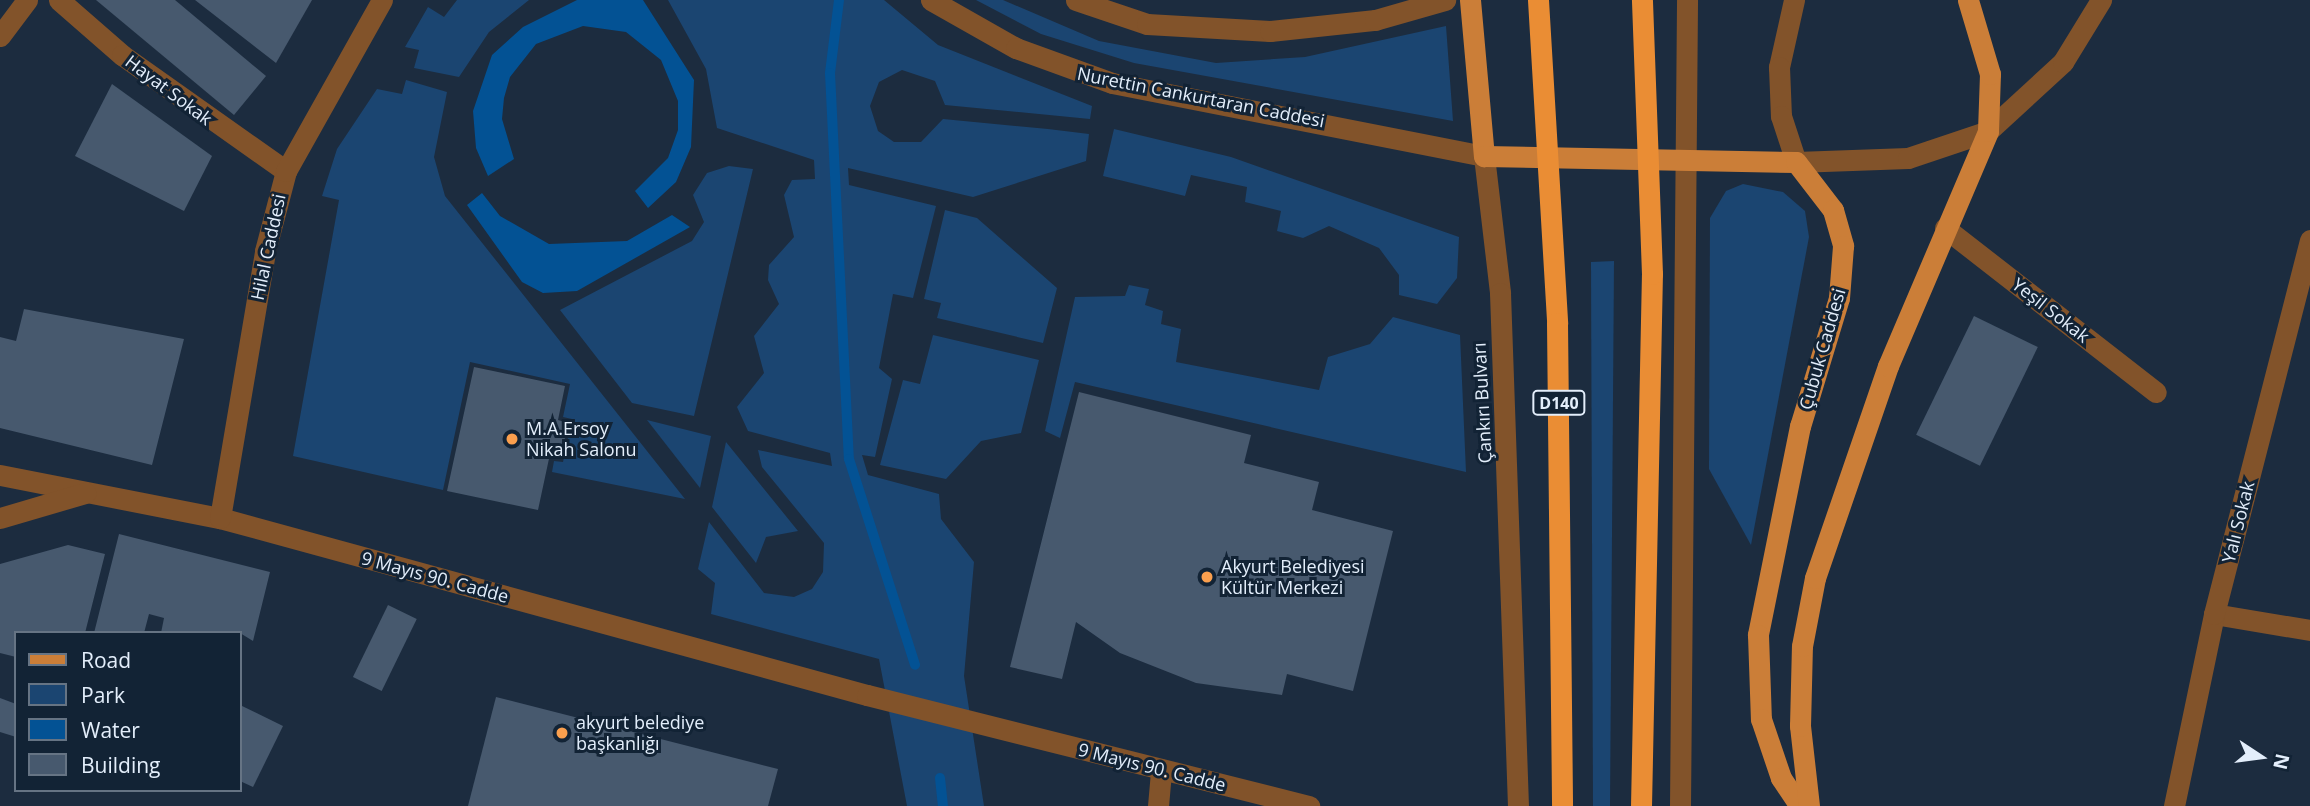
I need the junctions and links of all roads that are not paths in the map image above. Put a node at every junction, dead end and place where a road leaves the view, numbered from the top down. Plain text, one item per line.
1 (27, 0) edge
2 (59, 0) edge
3 (382, 0) edge
4 (931, 0) edge
5 (1076, 0) edge
6 (1445, 0) edge
7 (1470, 0) edge
8 (1538, 0) edge
9 (1642, 0) edge
10 (1687, 0) edge
11 (1794, 0) edge
12 (1968, 0) edge
13 (2101, 0) edge
14 (0, 36) edge
15 (1988, 131) junction
16 (1485, 156) junction
17 (1796, 162) junction
18 (1689, 163) junction
19 (286, 171) junction
20 (1945, 229) junction
21 (2310, 240) edge
22 (2156, 392) dead end
23 (0, 475) edge
24 (91, 492) junction
25 (0, 518) edge
26 (220, 518) junction
27 (2214, 614) junction
28 (2310, 630) edge
29 (1161, 769) junction
30 (1158, 806) edge
31 (1309, 806) edge
32 (1517, 806) edge
33 (1562, 806) edge
34 (1641, 806) edge
35 (1680, 806) edge
36 (1800, 806) edge
37 (1809, 806) edge
38 (2175, 806) edge

1 - 14 street
2 - 19 street, Hayat Sokak
3 - 19 street, Hilal Caddesi
4 - 16 street, Nurettin Cankurtaran Caddesi
5 - 6 street
7 - 16 main road, Çankırı Bulvarı
8 - 33 highway, D140, bridge
9 - 34 highway, bridge
10 - 18 street
11 - 17 street
12 - 15 main road
13 - 15 street
15 - 17 street
15 - 20 main road
16 - 18 main road
16 - 32 street, Çankırı Bulvarı
17 - 18 main road
17 - 36 main road, Çubuk Caddesi
18 - 35 street
19 - 26 street, Hilal Caddesi
20 - 22 street, Yeşil Sokak
20 - 37 main road
21 - 27 street, Yalı Sokak
23 - 24 street, 9 Mayıs 90. Cadde
24 - 25 street
24 - 26 street, 9 Mayıs 90. Cadde
26 - 29 street, 9 Mayıs 90. Cadde
27 - 28 street
27 - 38 street, Yalı Sokak
29 - 30 street
29 - 31 street, 9 Mayıs 90. Cadde

